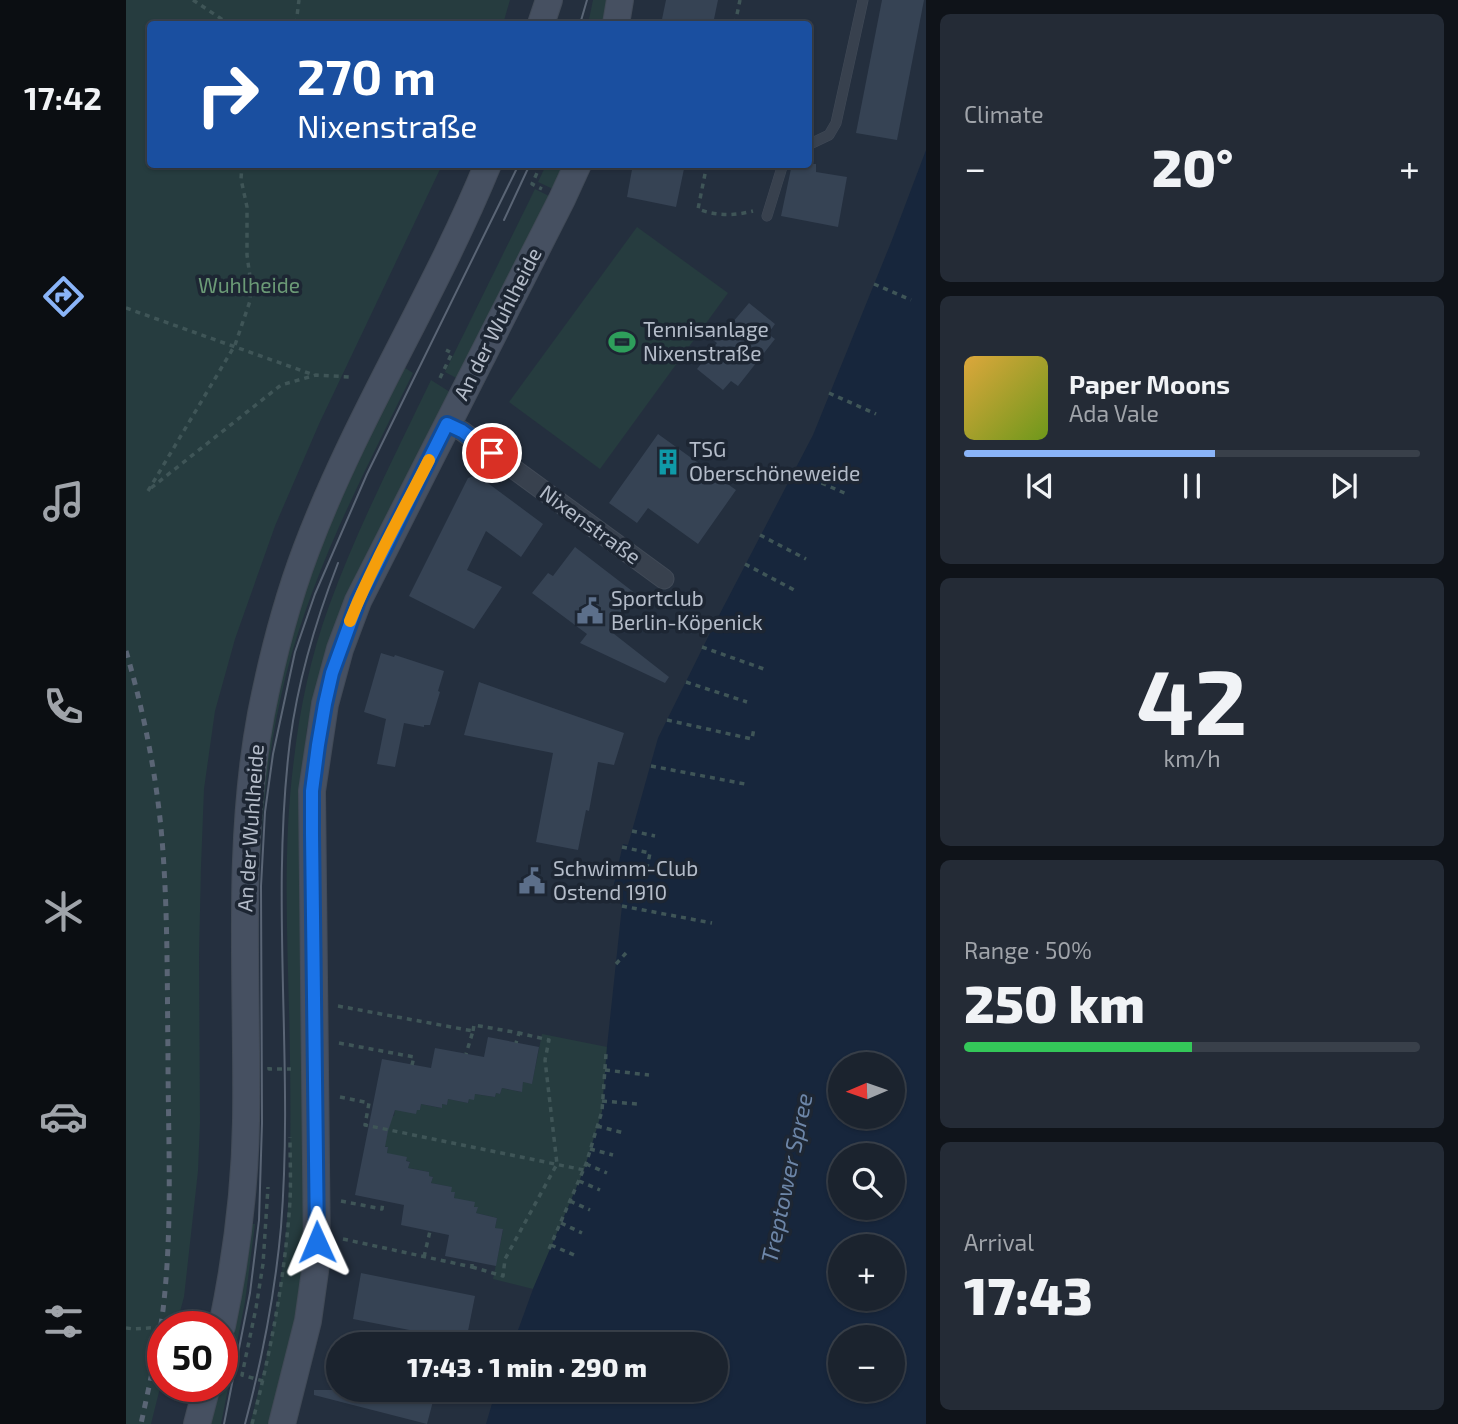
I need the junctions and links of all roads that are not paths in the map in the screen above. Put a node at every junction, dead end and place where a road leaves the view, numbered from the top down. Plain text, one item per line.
1 (549, 0) edge
2 (620, 0) edge
3 (863, 0) edge
4 (542, 21) edge
5 (616, 21) edge
6 (812, 143) edge
7 (486, 168) edge
8 (576, 168) edge
9 (782, 168) edge
10 (767, 216) dead end
11 (447, 424) junction
12 (664, 579) dead end
13 (225, 1311) edge
14 (203, 1402) edge
15 (197, 1424) edge
16 (282, 1424) edge

1 - 4 main road
2 - 5 main road
3 - 6 lane
7 - 13 main road, An der Wuhlheide
8 - 11 main road, An der Wuhlheide
9 - 10 lane
11 - 12 street, Nixenstraße
11 - 16 main road, An der Wuhlheide
14 - 15 main road

